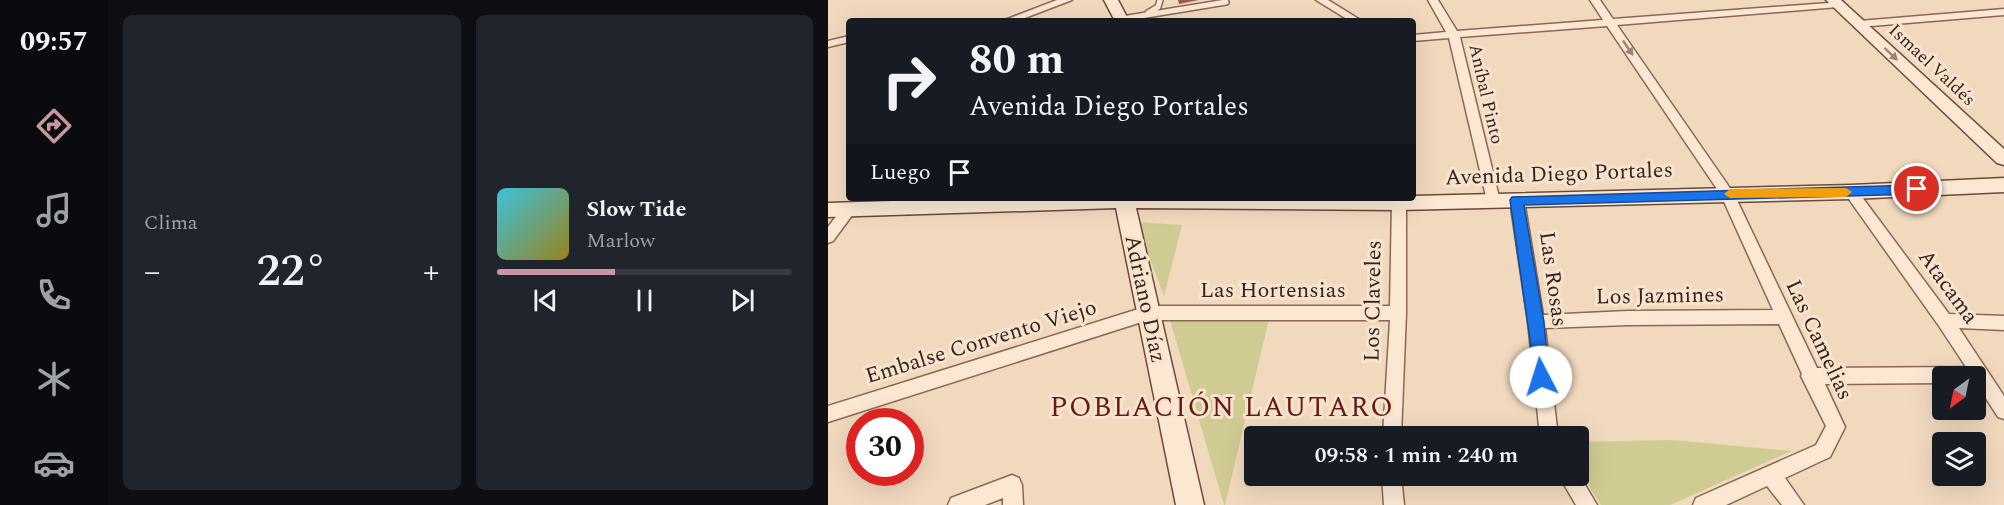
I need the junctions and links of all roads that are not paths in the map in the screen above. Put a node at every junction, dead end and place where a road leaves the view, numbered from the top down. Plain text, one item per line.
1 (1067, 0) edge
2 (1112, 0) edge
3 (1160, 0) edge
4 (1321, 0) edge
5 (1433, 0) edge
6 (1595, 0) edge
7 (1226, 2) dead end
8 (1835, 2) edge
9 (2004, 12) edge
10 (1144, 15) junction
11 (1022, 18) edge
12 (1121, 18) edge
13 (1131, 18) edge
14 (1353, 18) edge
15 (1611, 24) junction
16 (1859, 24) junction
17 (1454, 36) junction
18 (1416, 38) edge
19 (846, 40) edge
20 (828, 44) edge
21 (2004, 159) edge
22 (2004, 185) edge
23 (1851, 192) junction
24 (1727, 194) junction
25 (1517, 200) junction
26 (1074, 201) edge
27 (1124, 201) edge
28 (1330, 201) edge
29 (1493, 201) junction
30 (1399, 202) junction
31 (828, 210) edge
32 (849, 210) junction
33 (828, 237) edge
34 (1398, 312) junction
35 (1148, 313) junction
36 (1784, 317) junction
37 (1945, 321) junction
38 (1536, 322) junction
39 (2004, 323) edge
40 (1976, 366) edge
41 (1932, 375) edge
42 (1810, 376) junction
43 (1986, 382) edge
44 (2004, 411) edge
45 (828, 414) edge
46 (1392, 426) edge
47 (1547, 426) edge
48 (1770, 474) junction
49 (1393, 486) edge
50 (1575, 486) edge
51 (958, 505) edge
52 (1013, 505) edge
53 (1190, 505) edge
54 (1394, 505) edge
55 (1587, 505) edge
56 (1704, 505) edge
57 (1794, 505) edge

1 - 11 street
2 - 12 main road
3 - 10 lane
4 - 14 street
5 - 17 street, Aníbal Pinto
6 - 15 street, Las Camelias
7 - 10 lane
8 - 15 street
8 - 16 main road, Ismael Valdés
9 - 16 street
10 - 13 lane
15 - 17 street
15 -> 24 street, Las Camelias
16 -> 21 main road, Ismael Valdés
17 - 18 street
17 - 29 street, Aníbal Pinto
19 - 20 street
22 - 23 main road, Avenida Diego Portales
23 - 24 main road, Avenida Diego Portales
23 - 37 street, Atacama
24 - 25 main road, Avenida Diego Portales
24 - 36 street, Las Camelias
25 - 29 main road, Avenida Diego Portales
25 - 38 street, Las Rosas
26 - 32 main road, Avenida Diego Portales
27 - 35 main road, Adriano Díaz
28 - 30 main road, Avenida Diego Portales
29 - 30 main road, Avenida Diego Portales
30 - 34 street, Los Claveles
31 - 32 main road, Avenida Diego Portales
32 - 33 street
34 - 35 street, Las Hortensias
34 - 46 street, Los Claveles
35 - 45 street, Embalse Convento Viejo
35 - 53 main road, Adriano Díaz
36 - 38 street, Los Jazmines
36 - 42 street, Las Camelias
37 - 39 street
37 - 40 street, Atacama
38 - 47 street, Las Rosas
41 - 42 street
42 - 48 street, Las Camelias
43 - 44 street, Atacama
48 - 56 street, Las Camelias
48 - 57 street
49 - 54 street
50 - 55 street
51 - 52 street

